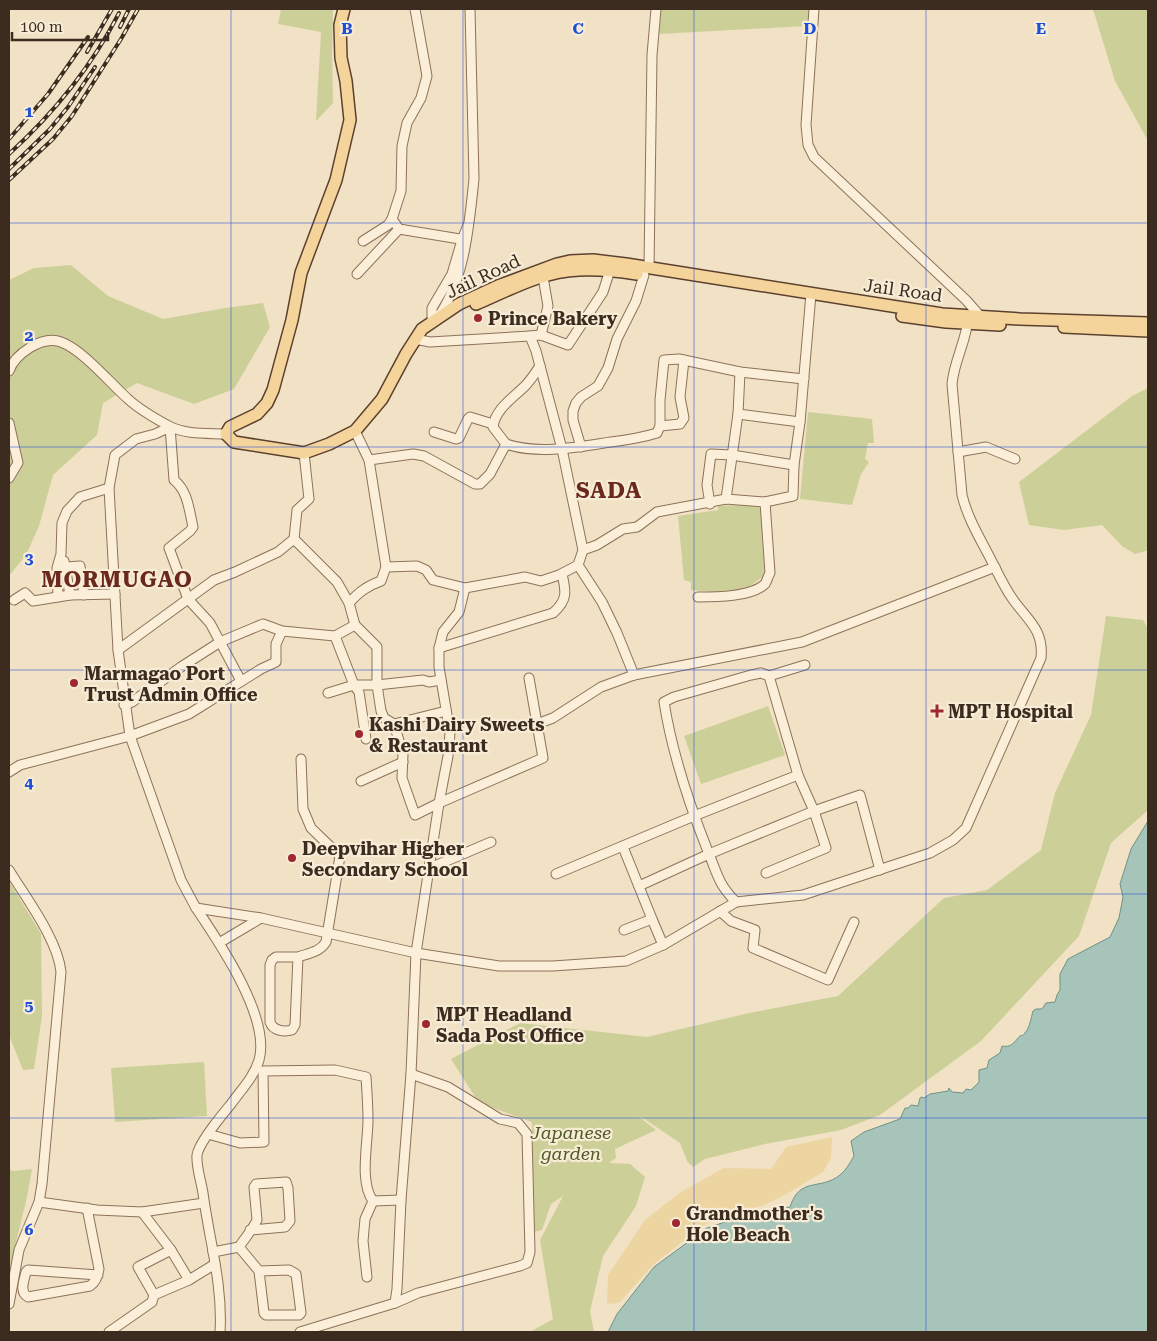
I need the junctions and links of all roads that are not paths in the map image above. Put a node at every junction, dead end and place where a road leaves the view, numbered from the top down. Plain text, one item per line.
1 (344, 9) edge
2 (415, 9) edge
3 (470, 9) edge
4 (656, 9) edge
5 (814, 9) edge
6 (392, 219) junction
7 (399, 229) junction
8 (464, 240) junction
9 (363, 241) dead end
10 (610, 270) junction
11 (647, 272) junction
12 (357, 274) dead end
13 (543, 277) junction
14 (811, 298) junction
15 (436, 320) junction
16 (968, 320) junction
17 (982, 321) junction
18 (1148, 323) edge
19 (1148, 331) edge
20 (542, 335) junction
21 (530, 336) junction
22 (415, 339) junction
23 (684, 360) junction
24 (540, 366) junction
25 (9, 371) edge
26 (740, 372) junction
27 (804, 379) junction
28 (738, 414) junction
29 (800, 422) junction
30 (9, 423) edge
31 (493, 424) junction
32 (660, 426) junction
33 (170, 427) junction
34 (355, 431) junction
35 (434, 432) dead end
36 (226, 434) junction
37 (506, 444) junction
38 (581, 447) junction
39 (562, 449) junction
40 (958, 452) junction
41 (304, 453) junction
42 (732, 455) junction
43 (1015, 459) dead end
44 (369, 460) junction
45 (794, 465) junction
46 (9, 478) edge
47 (109, 488) junction
48 (726, 499) junction
49 (765, 502) junction
50 (710, 504) junction
51 (294, 539) junction
52 (583, 550) junction
53 (61, 554) junction
54 (578, 565) junction
55 (66, 567) junction
56 (386, 567) junction
57 (995, 567) junction
58 (562, 574) junction
59 (465, 588) junction
60 (115, 594) junction
61 (70, 595) junction
62 (84, 595) junction
63 (58, 596) junction
64 (698, 597) dead end
65 (188, 599) junction
66 (14, 600) dead end
67 (349, 603) junction
68 (355, 625) junction
69 (282, 631) junction
70 (336, 636) junction
71 (220, 642) junction
72 (439, 648) junction
73 (118, 650) junction
74 (805, 665) dead end
75 (634, 675) junction
76 (769, 676) junction
77 (530, 678) dead end
78 (441, 680) junction
79 (241, 682) junction
80 (354, 685) junction
81 (378, 685) junction
82 (328, 692) dead end
83 (124, 705) junction
84 (446, 712) junction
85 (394, 724) junction
86 (537, 724) junction
87 (130, 736) junction
88 (366, 739) dead end
89 (301, 759) dead end
90 (403, 762) junction
91 (9, 772) edge
92 (798, 775) junction
93 (361, 781) dead end
94 (439, 803) junction
95 (814, 811) junction
96 (694, 816) junction
97 (491, 842) dead end
98 (623, 846) junction
99 (710, 854) junction
100 (430, 868) junction
101 (9, 870) edge
102 (880, 870) junction
103 (766, 873) dead end
104 (556, 874) dead end
105 (639, 886) junction
106 (736, 902) junction
107 (196, 908) junction
108 (720, 911) junction
109 (261, 918) junction
110 (652, 919) junction
111 (854, 922) dead end
112 (624, 930) dead end
113 (328, 932) junction
114 (219, 943) junction
115 (663, 945) junction
116 (416, 953) junction
117 (298, 957) junction
118 (411, 1074) junction
119 (208, 1134) junction
120 (401, 1200) junction
121 (373, 1201) junction
122 (39, 1202) junction
123 (204, 1203) junction
124 (87, 1208) junction
125 (142, 1212) junction
126 (250, 1230) junction
127 (239, 1246) junction
128 (171, 1250) junction
129 (213, 1252) junction
130 (215, 1264) junction
131 (259, 1271) junction
132 (98, 1275) junction
133 (367, 1277) dead end
134 (189, 1280) junction
135 (154, 1295) junction
136 (395, 1303) junction
137 (9, 1304) edge
138 (108, 1332) edge
139 (220, 1332) edge
140 (300, 1332) edge

1 - 36 main road
2 - 6 street
3 - 8 street
4 - 11 street
5 - 17 street
6 - 7 street
6 - 9 street
7 - 8 street
7 - 12 street
8 - 15 street
10 - 11 main road, Jail Road
10 - 13 main road, Jail Road
10 - 20 street
11 - 14 main road, Jail Road
11 - 15 main road, Jail Road
11 - 38 street
13 - 15 main road, Jail Road
13 - 20 street
14 - 16 main road, Jail Road
14 - 27 street
15 - 22 main road
16 - 17 main road, Jail Road
16 - 40 street
17 - 18 main road, Jail Road
17 - 19 main road, Jail Road
20 - 21 street
21 - 22 street
21 - 24 street
22 - 34 main road
23 - 26 street
23 - 32 street
23 - 32 street
24 - 31 street
24 - 39 street
25 - 33 street
26 - 27 street
26 - 28 street
27 - 29 street
28 - 29 street
28 - 42 street
29 - 45 street
30 - 46 street
31 - 35 street
31 - 37 street
32 - 38 street
33 - 36 street
33 - 47 street
33 - 65 street
34 - 41 main road
34 - 44 street
36 - 41 main road
37 - 39 street
37 - 44 street
38 - 39 street
39 - 52 street
40 - 43 street
40 - 57 street
41 - 51 street
42 - 45 street
42 - 48 street
42 - 50 street
44 - 56 street
45 - 49 street
47 - 53 street
47 - 60 street
48 - 49 street
48 - 50 street
49 - 64 street
50 - 52 street
51 - 65 street
51 - 67 street
52 - 54 street
53 - 55 street
53 - 63 street
54 - 58 street
54 - 75 street
55 - 61 street
55 - 62 street
56 - 59 street
56 - 67 street
57 - 75 street
57 - 102 street
58 - 59 street
58 - 72 street
59 - 72 street
60 - 62 street
60 - 73 street
61 - 62 street
61 - 63 street
63 - 66 street
65 - 71 street
65 - 73 street
67 - 68 street
68 - 70 street
68 - 81 street
69 - 70 street
69 - 71 street
69 - 79 street
70 - 80 street
71 - 79 street
71 - 83 street
72 - 78 street
73 - 83 street
74 - 76 street
75 - 86 street
76 - 92 street
76 - 96 street
77 - 86 street
78 - 81 street
78 - 84 street
79 - 87 street
80 - 81 street
80 - 82 street
80 - 88 street
81 - 85 street
83 - 87 street
84 - 85 street
84 - 94 street
85 - 90 street
86 - 94 street
87 - 91 street
87 - 107 street
89 - 113 street
90 - 93 street
90 - 94 street
92 - 95 street
92 - 96 street
94 - 100 street
95 - 99 street
95 - 102 street
95 - 103 street
96 - 98 street
96 - 99 street
97 - 100 street
98 - 104 street
98 - 105 street
99 - 105 street
99 - 106 street
100 - 116 street
101 - 122 street
102 - 106 street
105 - 110 street
106 - 108 street
107 - 109 street
107 - 114 street
108 - 111 street
108 - 115 street
109 - 113 street
109 - 114 street
110 - 112 street
110 - 115 street
113 - 116 street
113 - 117 street
114 - 119 street
115 - 116 street
116 - 118 street
117 - 117 street
118 - 120 street
118 - 136 street
119 - 121 street
119 - 123 street
120 - 121 street
120 - 136 street
121 - 133 street
122 - 124 street
122 - 137 street
123 - 125 street
123 - 129 street
124 - 125 street
124 - 132 street
125 - 128 street
126 - 126 street
126 - 127 street
127 - 129 street
127 - 131 street
128 - 134 street
128 - 135 street
129 - 130 street
130 - 134 street
130 - 139 street
131 - 131 street
132 - 132 street
134 - 135 street
135 - 138 street
136 - 140 street

